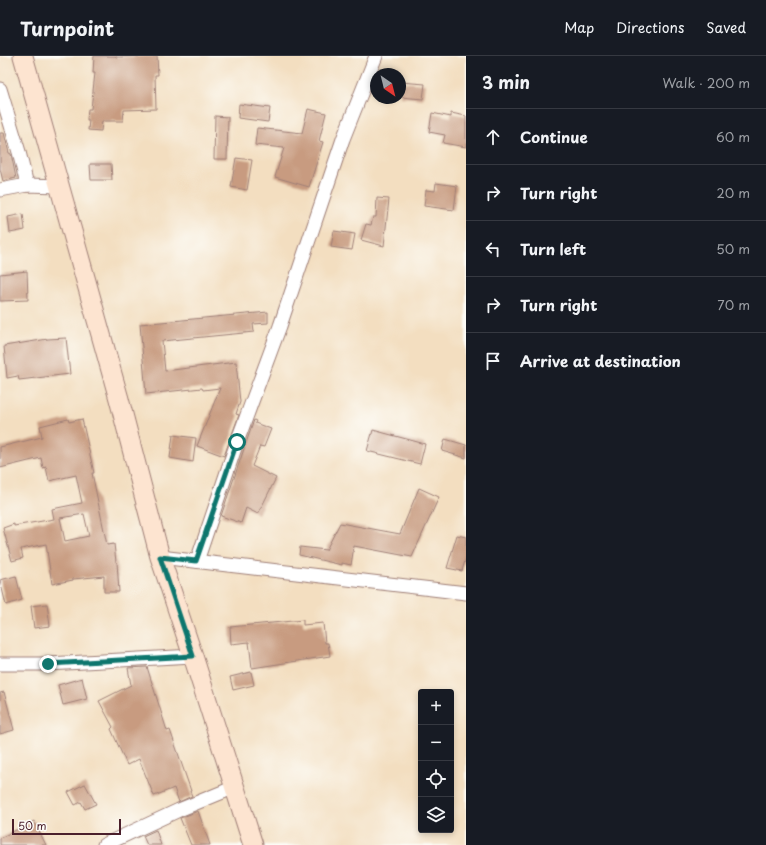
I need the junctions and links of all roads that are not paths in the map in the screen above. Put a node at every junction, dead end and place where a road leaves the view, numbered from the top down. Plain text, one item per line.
1 (22, 56) edge
2 (376, 56) edge
3 (0, 89) edge
4 (27, 185) junction
5 (60, 186) junction
6 (0, 190) edge
7 (160, 557) junction
8 (196, 561) junction
9 (466, 593) edge
10 (193, 656) junction
11 (0, 664) edge
12 (235, 787) junction
13 (104, 845) edge
14 (253, 845) edge

1 - 5 street
2 - 8 street
3 - 4 street
4 - 5 street
4 - 6 street
5 - 7 street
7 - 8 street
7 - 10 street
8 - 9 street
10 - 11 street
10 - 12 street
12 - 13 street
12 - 14 street

